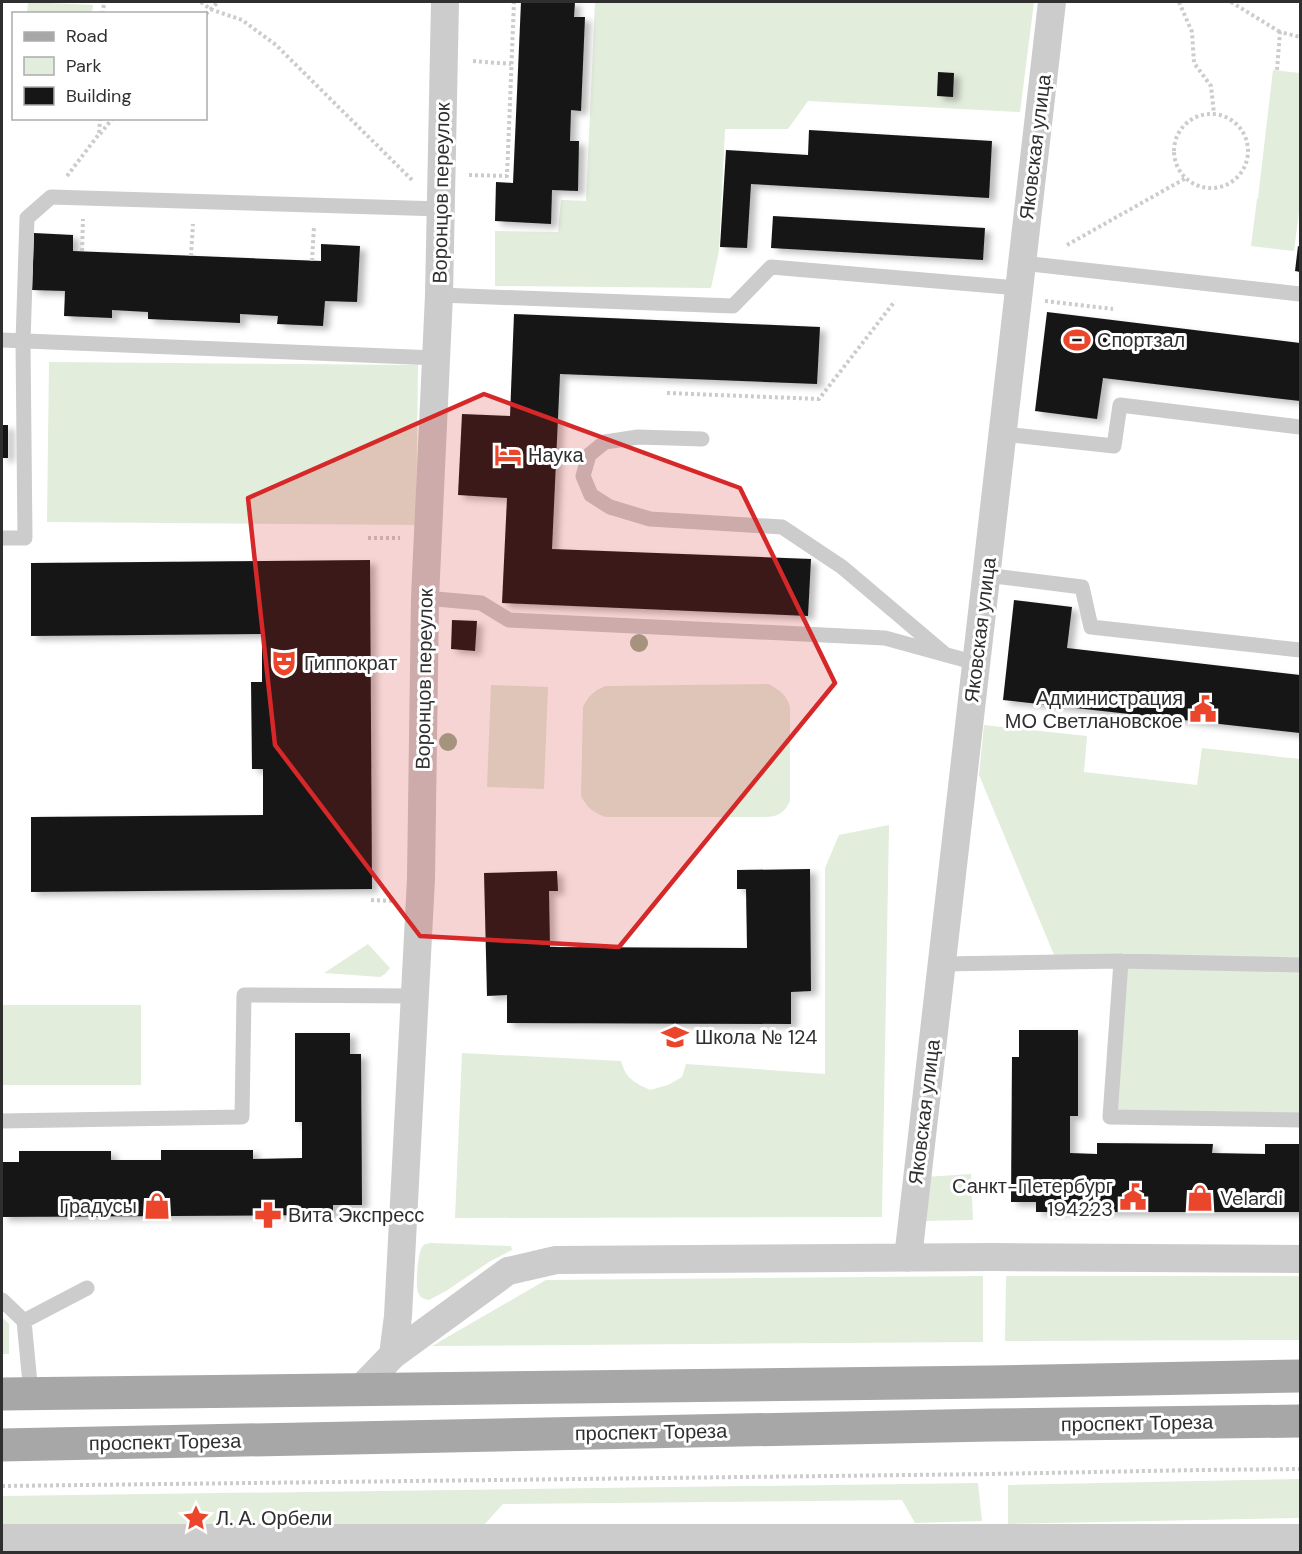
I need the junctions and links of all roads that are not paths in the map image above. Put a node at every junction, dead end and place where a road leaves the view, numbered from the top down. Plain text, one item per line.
1 (445, 2) edge
2 (1052, 2) edge
3 (441, 209) junction
4 (1024, 272) junction
5 (1300, 294) edge
6 (439, 295) junction
7 (2, 340) edge
8 (23, 342) junction
9 (436, 358) junction
10 (1300, 427) edge
11 (1002, 434) junction
12 (702, 439) dead end
13 (2, 538) edge
14 (986, 576) junction
15 (425, 598) junction
16 (1300, 650) edge
17 (946, 655) junction
18 (976, 663) junction
19 (1121, 961) junction
20 (942, 964) junction
21 (1300, 965) edge
22 (416, 996) junction
23 (1300, 1120) edge
24 (2, 1121) edge
25 (908, 1258) junction
26 (1300, 1259) edge
27 (87, 1288) dead end
28 (2, 1300) edge
29 (24, 1321) junction
30 (393, 1355) junction
31 (1300, 1376) edge
32 (360, 1389) junction
33 (16, 1394) edge
34 (1300, 1421) edge
35 (2, 1445) edge
36 (2, 1538) edge
37 (1300, 1538) edge
38 (43, 1545) edge
39 (978, 1546) edge

1 - 3 street, Воронцов переулок
2 - 4 street, Яковская улица
3 - 6 street, Воронцов переулок
3 - 8 lane
4 - 5 lane
4 - 6 lane
4 - 11 street, Яковская улица
6 - 9 street, Воронцов переулок
7 - 8 lane
8 - 9 lane
8 - 13 lane
9 - 15 street, Воронцов переулок
10 - 11 lane
11 - 14 street, Яковская улица
12 - 17 lane
14 - 16 lane
14 - 18 street, Яковская улица
15 - 17 lane
15 - 22 street, Воронцов переулок
17 - 18 lane
18 - 20 street, Яковская улица
19 - 20 lane
19 - 21 lane
19 - 23 lane
20 - 25 street, Яковская улица
22 - 24 lane
22 - 30 street, Воронцов переулок
25 - 26 street
25 - 30 street
27 - 29 lane
28 - 29 lane
29 - 33 lane
30 - 32 street
31 - 32 main road
32 - 33 main road
34 - 35 main road, проспект Тореза
36 - 38 street
37 - 39 street
38 - 39 street

